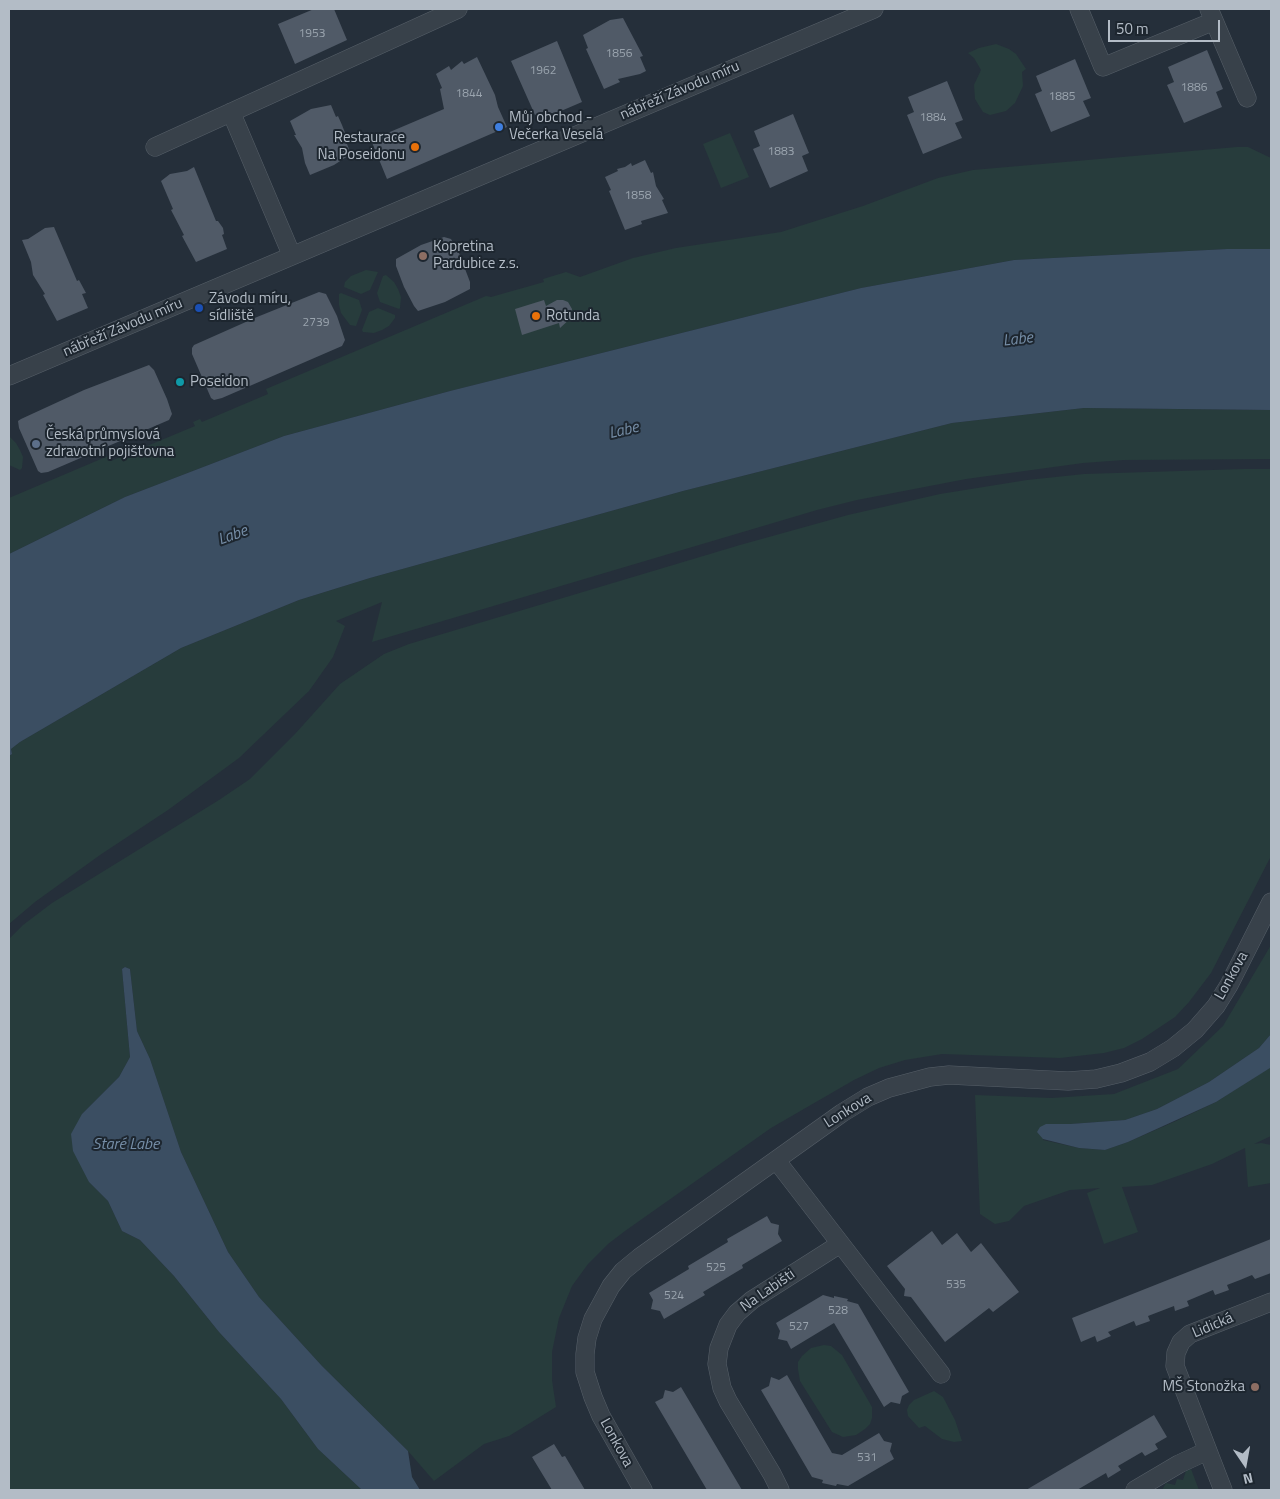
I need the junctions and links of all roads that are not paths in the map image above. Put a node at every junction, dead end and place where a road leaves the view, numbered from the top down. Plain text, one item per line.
1 (458, 9) edge
2 (874, 9) edge
3 (1079, 9) edge
4 (1211, 15) edge
5 (1247, 98) dead end
6 (231, 112) junction
7 (155, 147) dead end
8 (292, 256) junction
9 (9, 376) edge
10 (1271, 902) edge
11 (776, 1160) junction
12 (840, 1244) junction
13 (1271, 1302) edge
14 (941, 1374) dead end
15 (1207, 1451) junction
16 (1152, 1486) edge
17 (642, 1490) edge
18 (780, 1490) edge
19 (1135, 1490) edge
20 (1223, 1490) edge

1 - 6 street
2 - 8 street, nábřeží Závodu míru
3 - 4 street
4 - 5 street
6 - 7 street
6 - 8 street
8 - 9 street, nábřeží Závodu míru
10 - 11 street, Lonkova
11 - 12 street
11 - 17 street, Lonkova
12 - 14 street
12 - 18 street, Na Labišti
13 - 15 street, Lidická
15 - 16 street
15 - 20 street, Lidická
16 - 19 street

